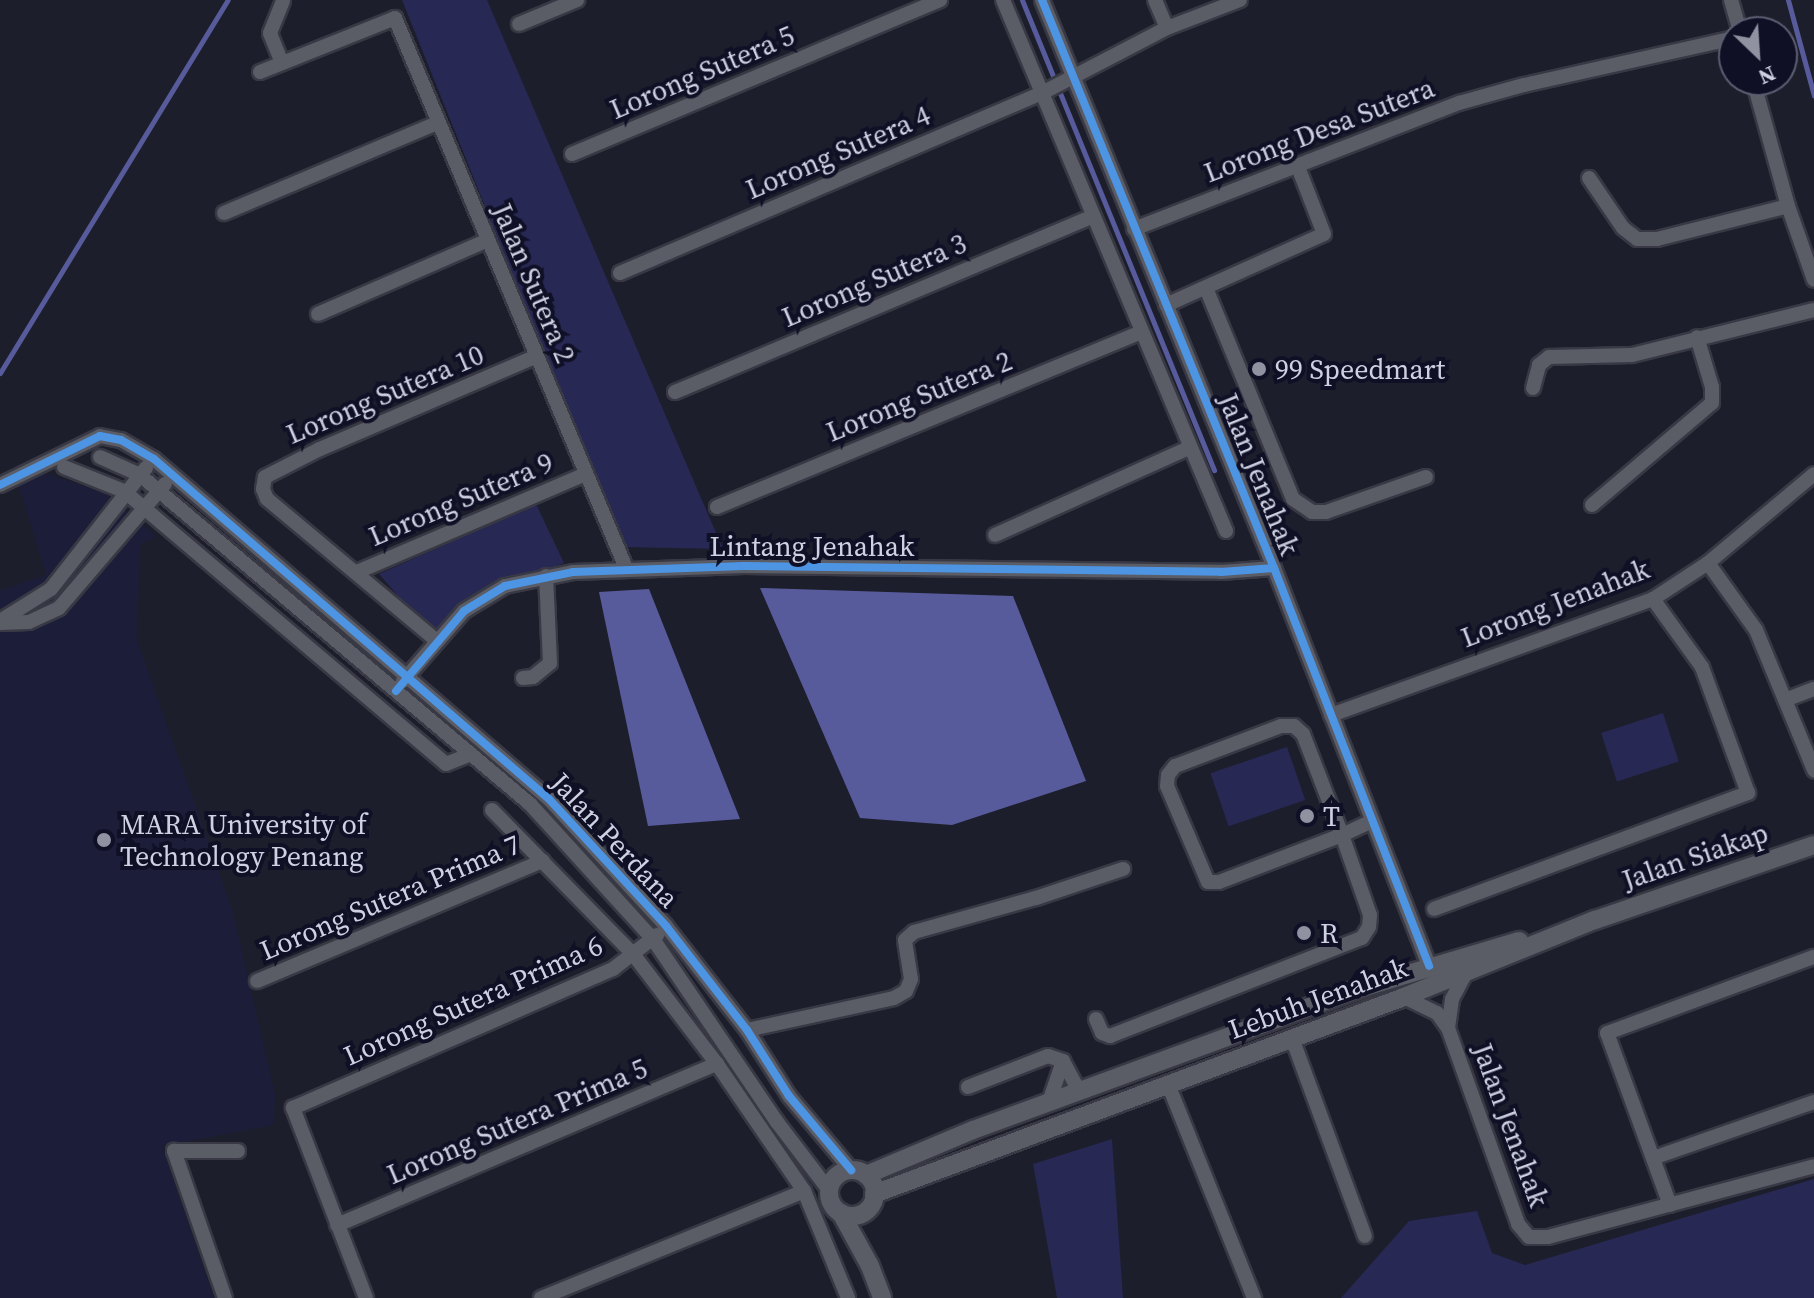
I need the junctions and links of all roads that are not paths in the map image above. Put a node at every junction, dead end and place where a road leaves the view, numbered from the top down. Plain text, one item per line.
1 (283, 0) edge
2 (577, 0) edge
3 (940, 0) edge
4 (1003, 0) edge
5 (1042, 0) edge
6 (1155, 0) edge
7 (1240, 0) edge
8 (519, 24) dead end
9 (1167, 28) junction
10 (1718, 42) edge
11 (282, 63) junction
12 (260, 72) dead end
13 (1075, 76) junction
14 (1044, 92) junction
15 (1757, 96) edge
16 (439, 122) junction
17 (572, 154) dead end
18 (1298, 167) junction
19 (1589, 178) dead end
20 (1788, 206) junction
21 (224, 213) dead end
22 (1093, 216) junction
23 (1134, 229) junction
24 (488, 240) junction
25 (620, 273) dead end
26 (1814, 280) edge
27 (1206, 288) junction
28 (1166, 305) junction
29 (1814, 310) edge
30 (318, 314) dead end
31 (1141, 332) junction
32 (1697, 337) junction
33 (537, 356) junction
34 (1533, 388) dead end
35 (675, 392) dead end
36 (1189, 448) junction
37 (100, 457) dead end
38 (154, 459) junction
39 (64, 467) dead end
40 (586, 474) junction
41 (1814, 474) edge
42 (140, 475) junction
43 (173, 475) junction
44 (1426, 477) dead end
45 (0, 485) edge
46 (124, 491) junction
47 (159, 491) junction
48 (1592, 505) dead end
49 (717, 507) dead end
50 (143, 508) junction
51 (1226, 531) dead end
52 (995, 535) dead end
53 (1708, 563) junction
54 (626, 568) junction
55 (1274, 568) junction
56 (357, 572) junction
57 (546, 576) junction
58 (1653, 599) junction
59 (0, 622) edge
60 (437, 641) junction
61 (408, 675) junction
62 (523, 678) dead end
63 (1814, 689) edge
64 (396, 691) junction
65 (1785, 700) junction
66 (1331, 715) junction
67 (471, 754) junction
68 (1814, 770) edge
69 (492, 810) dead end
70 (1372, 821) junction
71 (1342, 835) junction
72 (1814, 845) edge
73 (543, 861) junction
74 (1123, 869) dead end
75 (1434, 909) dead end
76 (1595, 920) junction
77 (666, 926) junction
78 (653, 939) junction
79 (633, 954) junction
80 (1814, 957) edge
81 (1429, 966) junction
82 (1466, 973) junction
83 (257, 981) dead end
84 (1404, 997) junction
85 (1096, 1019) dead end
86 (1448, 1028) junction
87 (747, 1030) junction
88 (1292, 1038) junction
89 (1063, 1061) junction
90 (717, 1064) junction
91 (1168, 1084) junction
92 (968, 1087) dead end
93 (1079, 1091) junction
94 (1049, 1102) junction
95 (1814, 1102) edge
96 (238, 1151) dead end
97 (1653, 1158) junction
98 (1814, 1166) edge
99 (858, 1173) junction
100 (829, 1190) junction
101 (804, 1191) junction
102 (871, 1201) junction
103 (1670, 1205) junction
104 (841, 1213) junction
105 (337, 1225) junction
106 (1365, 1236) dead end
107 (870, 1266) junction
108 (225, 1298) edge
109 (366, 1298) edge
110 (541, 1298) edge
111 (848, 1298) edge
112 (882, 1298) edge
113 (1254, 1298) edge

1 - 11 street
2 - 8 street
3 - 17 street, Lorong Sutera 5
4 - 14 street
5 - 13 street, Jalan Jenahak
6 - 9 street
7 - 9 street, Lorong Sutera 4
9 - 13 street, Lorong Sutera 4
10 - 18 street, Lorong Desa Sutera
11 - 12 street
11 - 16 street, Jalan Sutera 2
13 - 14 street, Lorong Sutera 4
13 - 23 street, Jalan Jenahak
14 - 22 street
14 - 25 street, Lorong Sutera 4
15 - 20 street
16 - 21 street
16 - 24 street, Jalan Sutera 2
18 - 23 street, Lorong Desa Sutera
18 - 27 street
19 - 20 street
20 - 26 street
22 - 31 street
22 - 35 street, Lorong Sutera 3
23 - 28 street, Jalan Jenahak
24 - 30 street
24 - 33 street, Jalan Sutera 2
27 - 28 street
27 - 44 street
28 - 55 street, Jalan Jenahak
29 - 32 street
31 - 36 street
31 - 49 street, Lorong Sutera 2
32 - 34 street
32 - 48 street
33 - 40 street, Jalan Sutera 2
33 - 56 street, Lorong Sutera 10
36 - 51 street
36 - 52 street
37 - 42 street, Jalan Perdana
38 - 42 street
38 - 43 street, Jalan Perdana
38 - 45 street, Jalan Perdana
39 - 46 street
40 - 54 street, Jalan Sutera 2
40 - 56 street, Lorong Sutera 9
41 - 53 street, Lorong Jenahak
42 - 46 street
42 - 47 street, Jalan Perdana
43 - 47 street
43 - 61 street, Jalan Perdana
46 - 50 street
46 - 59 street
47 - 50 street
47 - 64 street, Jalan Perdana
50 - 59 street
50 - 67 street
53 - 58 street, Lorong Jenahak
53 - 65 street
54 - 55 street, Lintang Jenahak
54 - 57 street, Lintang Jenahak
55 - 66 street, Jalan Jenahak
56 - 60 street
57 - 60 street, Lintang Jenahak
57 - 62 street
58 - 66 street, Lorong Jenahak
58 - 75 street
60 - 61 street, Lintang Jenahak
61 - 64 street, Lintang Jenahak
61 - 77 street, Jalan Perdana
63 - 65 street
64 - 67 street, Jalan Perdana
65 - 68 street
66 - 70 street, Jalan Jenahak
67 - 78 street, Jalan Perdana
69 - 73 street
70 - 71 street
70 - 81 street, Jalan Jenahak
71 - 71 street
71 - 85 street
72 - 76 street, Jalan Siakap
73 - 79 street
73 - 83 street, Lorong Sutera Prima 7
74 - 87 street
76 - 81 street, Lebuh Jenahak
76 - 82 street, Lebuh Jenahak
77 - 78 street, Lorong Sutera Prima 6
77 - 87 street, Jalan Perdana
78 - 79 street, Lorong Sutera Prima 6
78 - 100 street, Jalan Perdana
79 - 90 street
79 - 105 street, Lorong Sutera Prima 6
80 - 97 street
81 - 93 street, Lebuh Jenahak
82 - 84 street, Lebuh Jenahak
82 - 86 street, Jalan Jenahak
84 - 86 street, Jalan Jenahak
84 - 88 street, Lebuh Jenahak
86 - 103 street, Jalan Jenahak
87 - 99 street, Jalan Perdana
88 - 91 street, Lebuh Jenahak
88 - 106 street
89 - 92 street
89 - 93 street
89 - 94 street
90 - 101 street
90 - 105 street, Lorong Sutera Prima 5
91 - 102 street, Lebuh Jenahak
91 - 113 street
93 - 94 street, Lebuh Jenahak
94 - 99 street, Lebuh Jenahak
95 - 97 street
96 - 108 street
97 - 103 street
98 - 103 street
99 - 100 street
99 - 102 street
100 - 104 street
101 - 110 street
101 - 111 street
102 - 104 street
102 - 107 street
104 - 107 street
105 - 109 street
107 - 112 street

